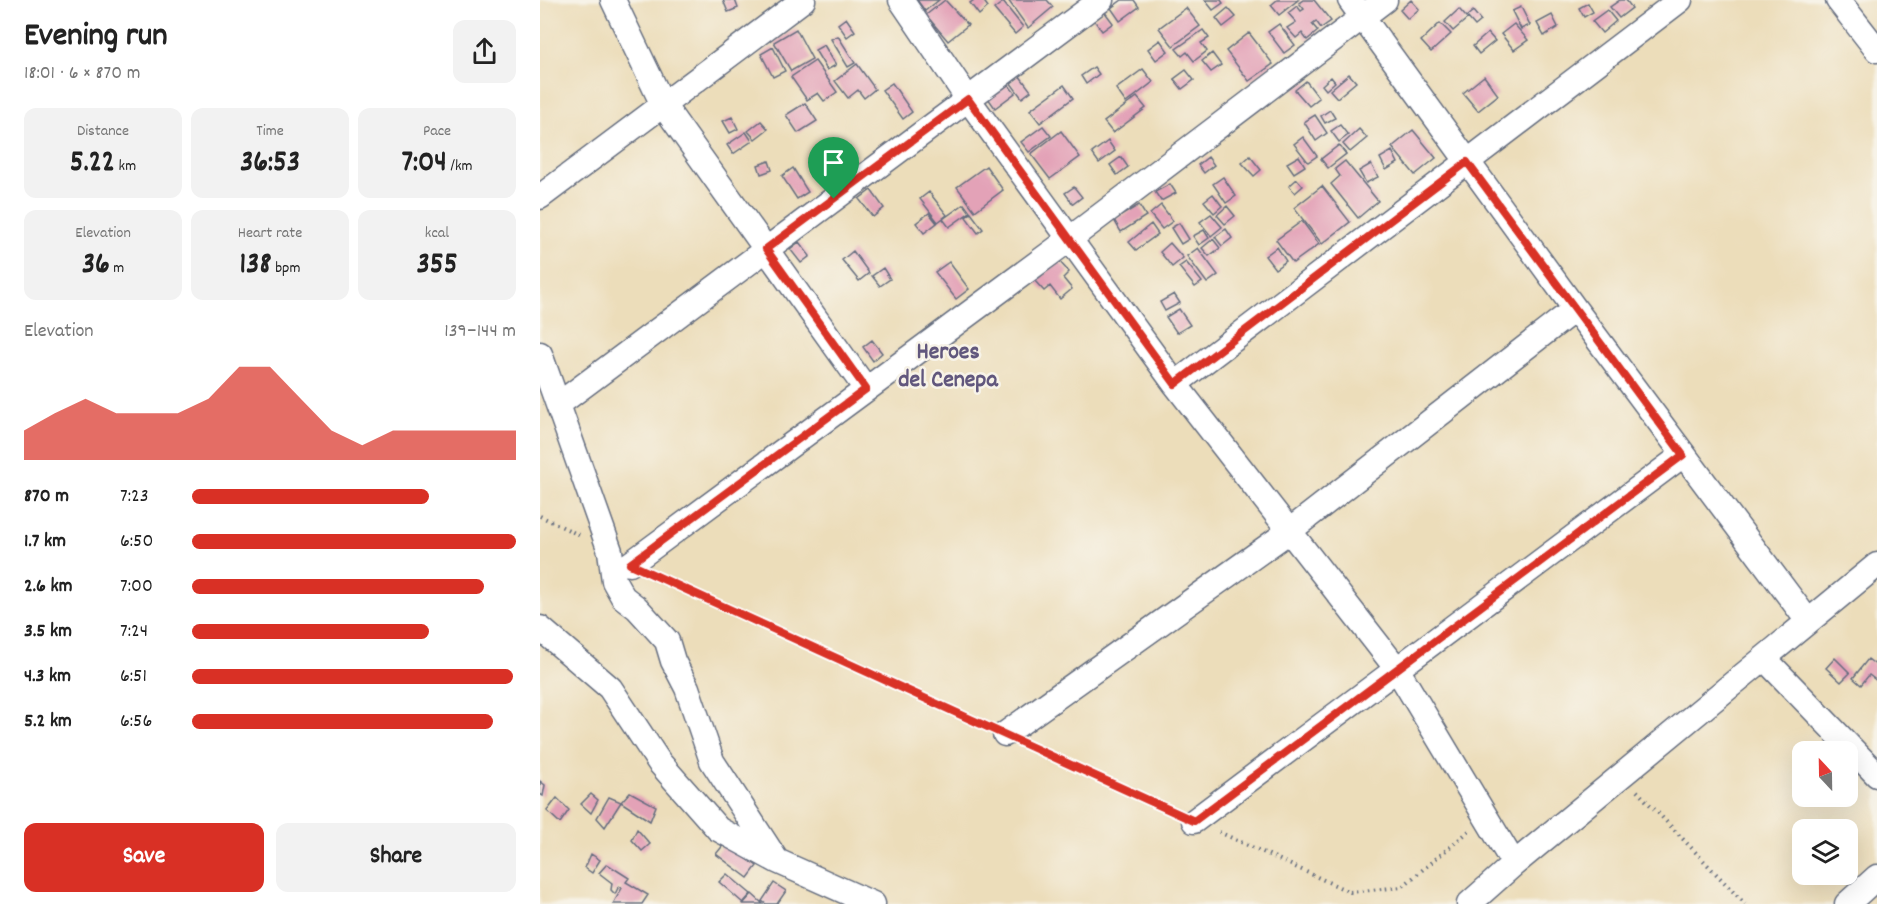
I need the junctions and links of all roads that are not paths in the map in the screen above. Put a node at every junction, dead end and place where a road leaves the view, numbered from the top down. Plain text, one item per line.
1 (613, 0) edge
2 (803, 0) edge
3 (901, 0) edge
4 (1101, 0) edge
5 (1385, 0) edge
6 (1680, 0) edge
7 (1838, 0) edge
8 (1356, 9) edge
9 (1877, 50) edge
10 (968, 99) junction
11 (663, 105) junction
12 (1467, 162) junction
13 (540, 197) edge
14 (1070, 239) junction
15 (766, 249) junction
16 (1575, 309) junction
17 (540, 354) edge
18 (1175, 384) junction
19 (866, 389) junction
20 (559, 404) junction
21 (1683, 455) junction
22 (1288, 532) junction
23 (630, 564) road end
24 (1877, 565) edge
25 (1808, 621) junction
26 (540, 628) edge
27 (1764, 658) junction
28 (1397, 669) junction
29 (1005, 734) road end
30 (1877, 775) edge
31 (1194, 821) road end
32 (777, 861) junction
33 (1514, 864) junction
34 (1877, 877) edge
35 (873, 904) edge
36 (1469, 904) edge
37 (1847, 904) edge

1 - 11 street
2 - 11 street
3 - 10 street
4 - 10 street
5 - 8 street
6 - 12 street
7 - 9 street
8 - 12 street
8 - 14 street
10 - 14 street
10 - 15 street
11 - 13 street
11 - 15 street
12 - 16 street
12 - 18 street
14 - 18 street
14 - 19 street
15 - 19 street
15 - 20 street
16 - 21 street
16 - 22 street
17 - 20 street
18 - 22 street
19 - 23 street
20 - 32 street
21 - 25 street
21 - 28 street
22 - 28 street
22 - 29 street
24 - 25 street
25 - 27 street
26 - 32 street
27 - 30 street
27 - 33 street
28 - 31 street
28 - 33 street
32 - 35 street
33 - 36 street
34 - 37 street

